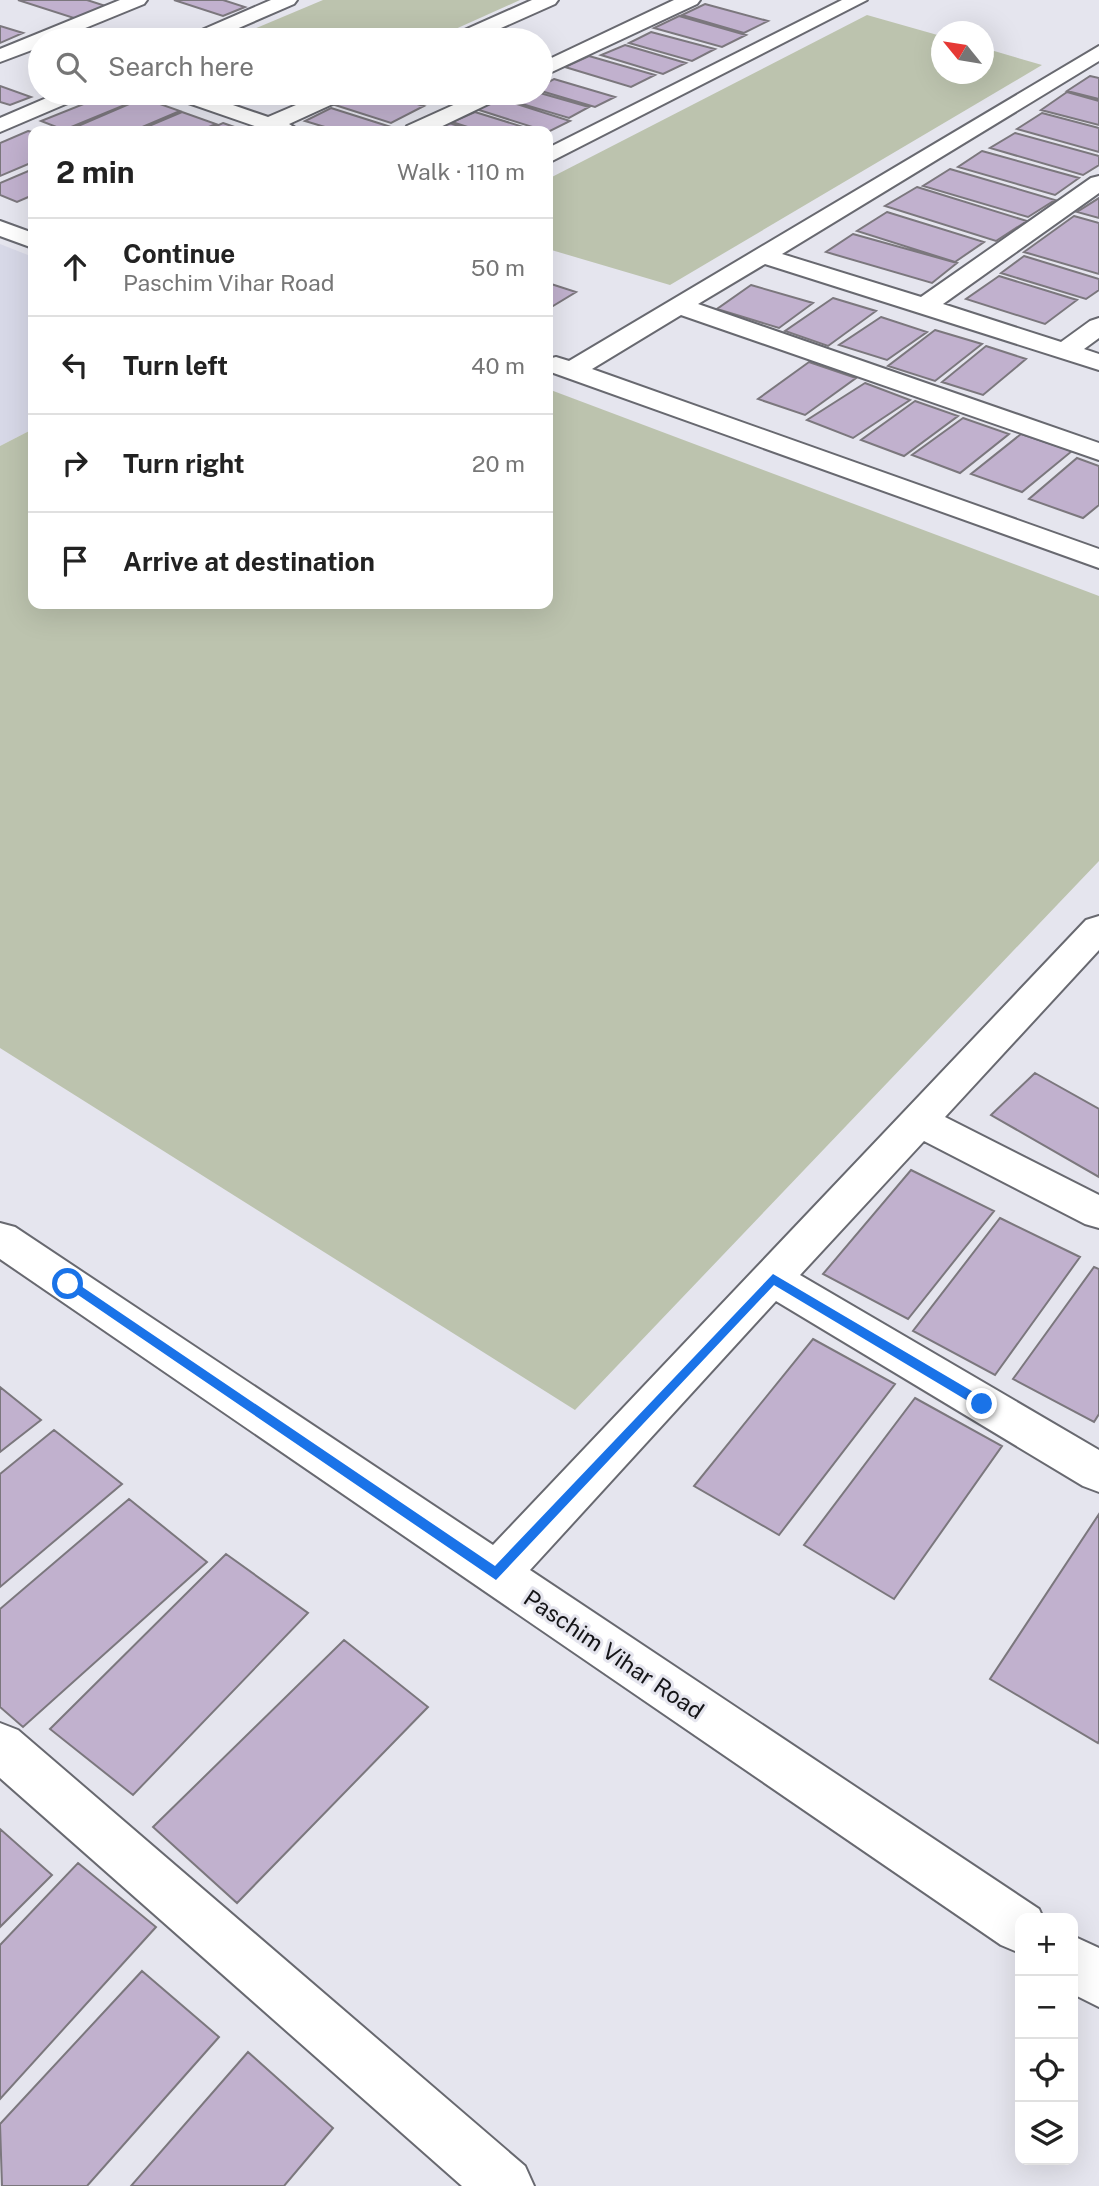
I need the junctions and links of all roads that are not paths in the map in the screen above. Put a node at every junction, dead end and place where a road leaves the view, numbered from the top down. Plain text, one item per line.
1 (137, 0) edge
2 (287, 0) edge
3 (548, 0) edge
4 (690, 0) edge
5 (857, 0) edge
6 (68, 28) edge
7 (223, 28) edge
8 (485, 28) edge
9 (28, 45) edge
10 (0, 56) edge
11 (1094, 59) edge
12 (553, 65) edge
13 (48, 105) edge
14 (213, 105) edge
15 (320, 105) edge
16 (470, 105) edge
17 (0, 126) edge
18 (273, 126) edge
19 (283, 126) edge
20 (426, 126) edge
21 (553, 153) edge
22 (1099, 183) edge
23 (0, 228) edge
24 (28, 239) edge
25 (762, 255) junction
26 (679, 306) junction
27 (923, 307) junction
28 (1099, 326) edge
29 (1064, 351) junction
30 (1099, 362) edge
31 (559, 366) edge
32 (1099, 452) edge
33 (1099, 559) edge
34 (1099, 928) edge
35 (919, 1121) junction
36 (1099, 1213) edge
37 (0, 1238) edge
38 (773, 1279) junction
39 (1099, 1473) edge
40 (496, 1574) junction
41 (0, 1746) edge
42 (1015, 1924) edge
43 (1078, 1965) edge
44 (1099, 1980) edge
45 (505, 2186) edge

1 - 6 street
2 - 7 street
3 - 8 street
4 - 12 street
5 - 21 street
9 - 10 street
11 - 25 street
13 - 17 street
14 - 18 street
15 - 19 street
16 - 20 street
22 - 27 street
23 - 24 street
25 - 26 street
25 - 27 street
26 - 31 street
26 - 32 street
27 - 29 street
28 - 29 street
29 - 30 street
31 - 33 street
34 - 35 street
35 - 36 street
35 - 38 street
37 - 40 street, Paschim Vihar Road
38 - 39 street
38 - 40 street
40 - 42 street, Paschim Vihar Road
41 - 45 street
43 - 44 street

